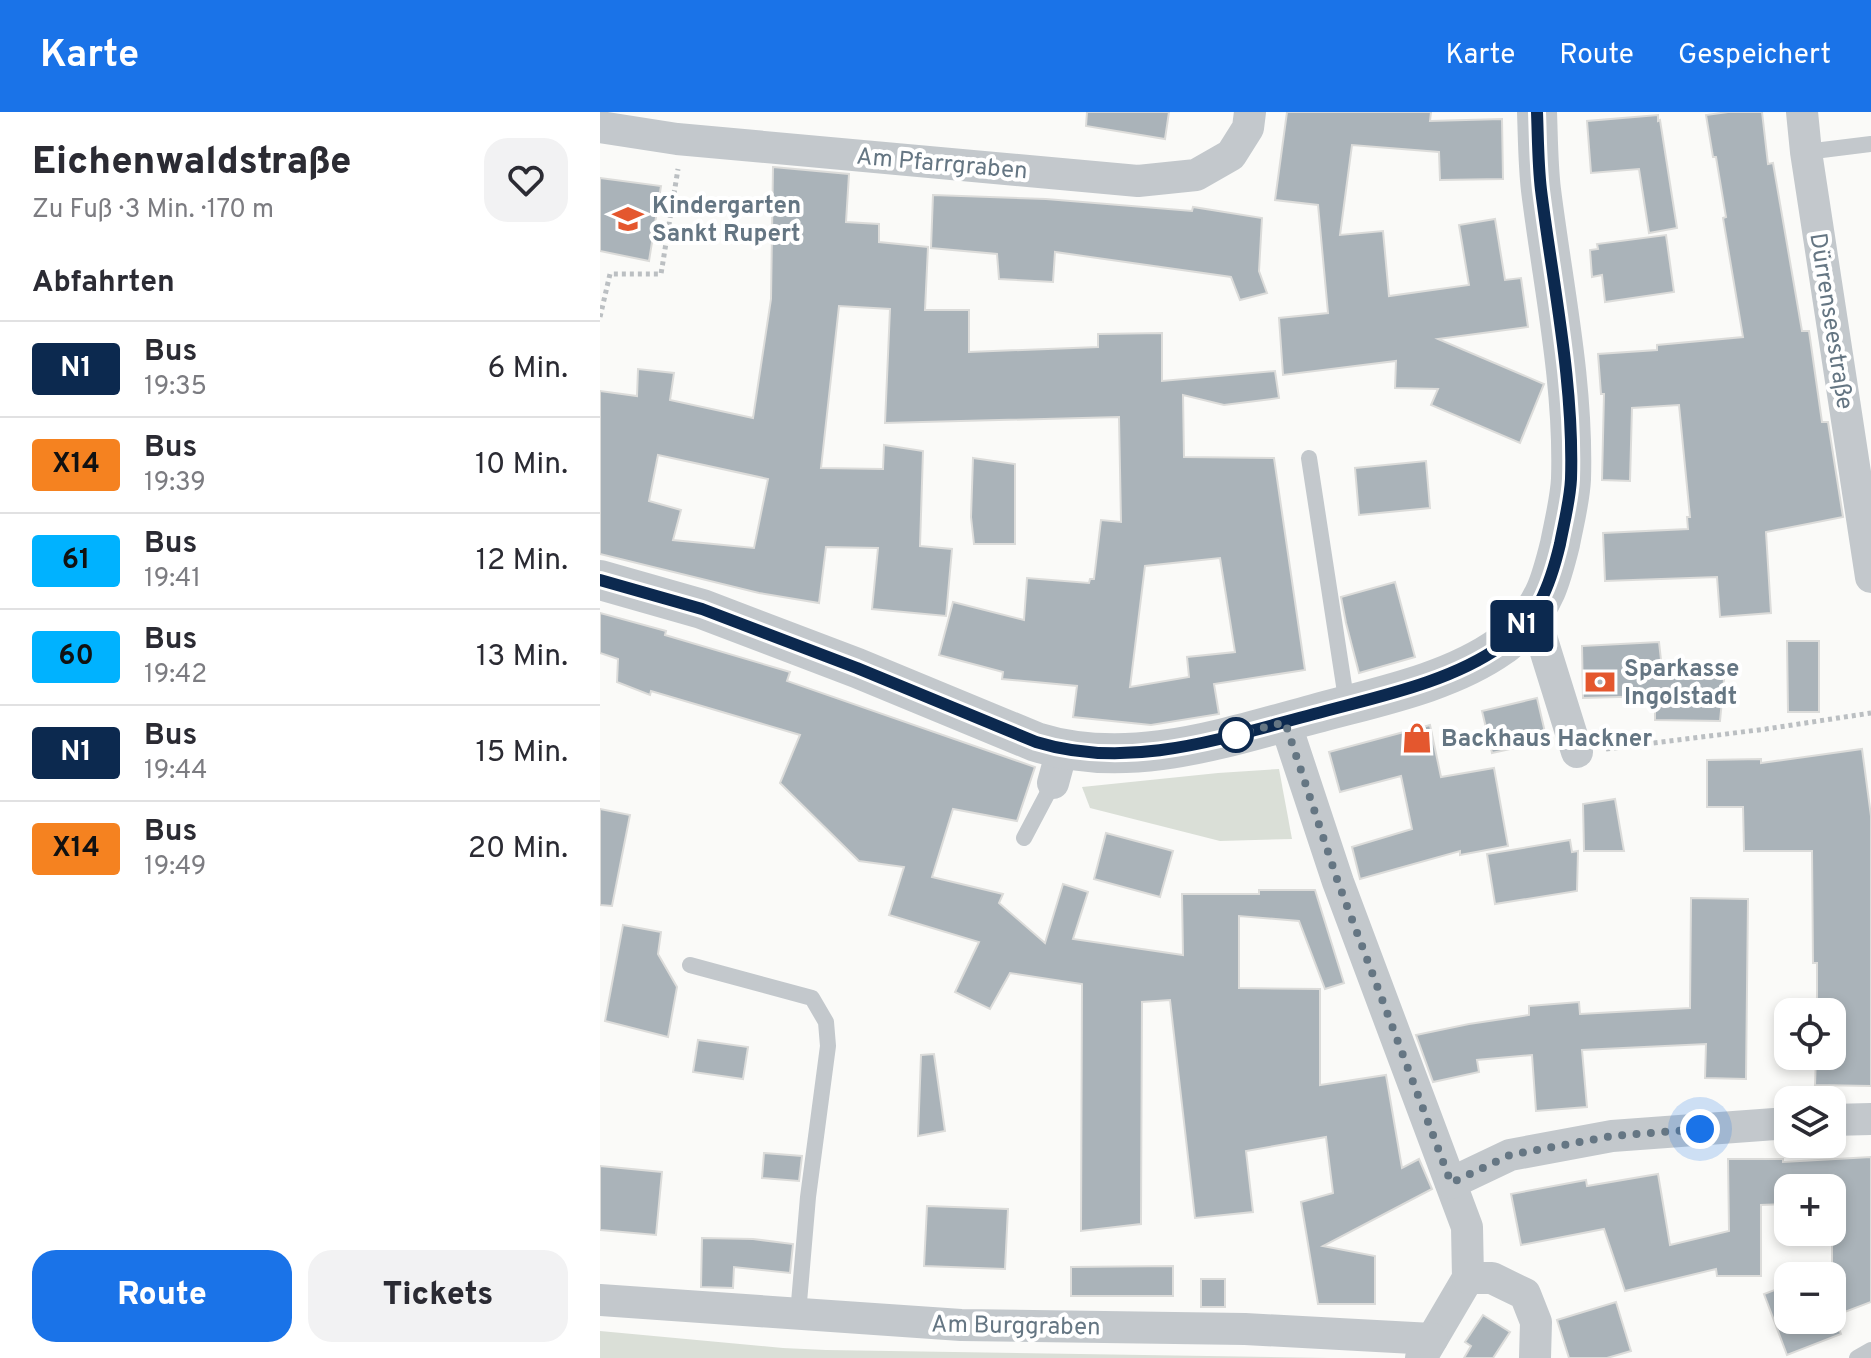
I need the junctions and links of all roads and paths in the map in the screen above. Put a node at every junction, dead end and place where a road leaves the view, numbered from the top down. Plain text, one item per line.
1 (1250, 112) edge
2 (1537, 112) edge
3 (1802, 112) edge
4 (600, 127) edge
5 (677, 139) junction
6 (1871, 144) edge
7 (1806, 152) junction
8 (600, 317) edge
9 (1309, 458) dead end
10 (1870, 565) edge
11 (600, 580) edge
12 (1534, 614) junction
13 (1347, 705) junction
14 (1871, 713) edge
15 (1285, 722) junction
16 (1577, 752) joint
17 (1057, 766) junction
18 (1024, 838) dead end
19 (690, 965) dead end
20 (1871, 1119) edge
21 (1846, 1120) edge
22 (1774, 1124) edge
23 (1451, 1183) junction
24 (1468, 1278) junction
25 (600, 1300) edge
26 (798, 1314) junction
27 (1426, 1349) edge
28 (1871, 1350) edge
29 (1535, 1358) edge
30 (1857, 1358) edge

1 - 5 street, Am Pfarrgraben
2 - 12 street
3 - 7 street, Dürrenseestraße
4 - 5 street, Am Pfarrgraben
5 - 8 path
6 - 7 lane
7 - 10 street, Dürrenseestraße
9 - 13 lane
11 - 17 street
12 - 13 street
12 - 16 street
13 - 15 street
14 - 16 path
15 - 17 street
15 - 23 street
17 - 18 lane
19 - 26 lane
20 - 21 street
22 - 23 street
23 - 24 street
24 - 27 street
24 - 29 street
25 - 26 street, Am Burggraben
26 - 27 street, Am Burggraben
28 - 30 lane

